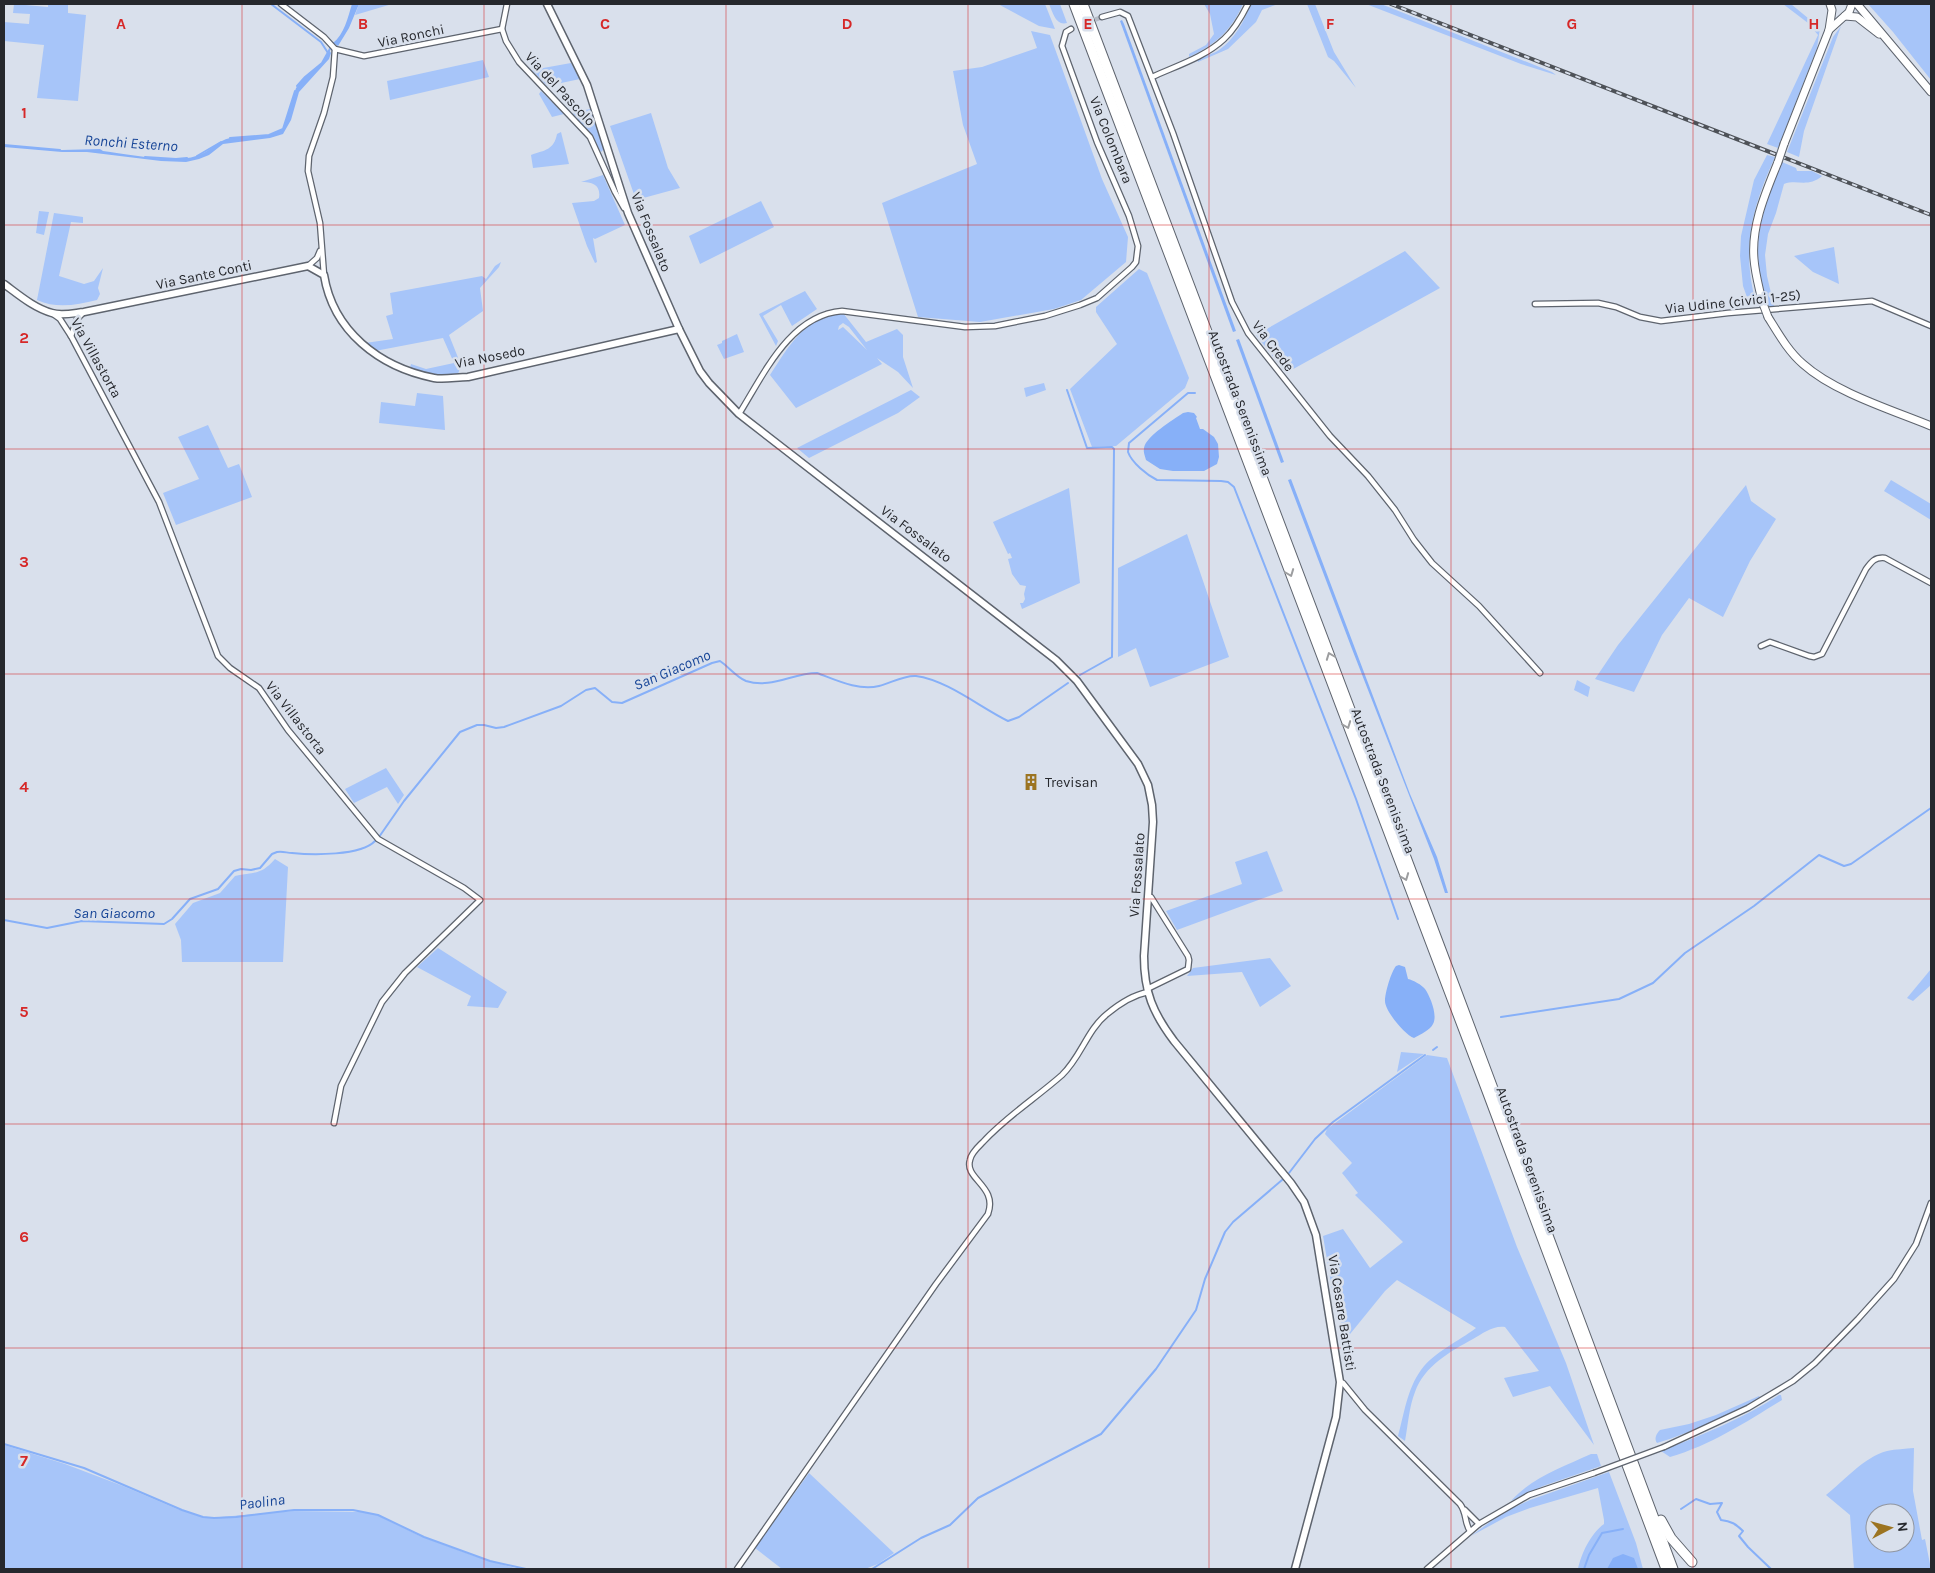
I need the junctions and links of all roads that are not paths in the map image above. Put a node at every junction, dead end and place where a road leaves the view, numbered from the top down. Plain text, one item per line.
1 (281, 4) edge
2 (507, 4) edge
3 (547, 4) edge
4 (1074, 4) edge
5 (1083, 4) edge
6 (1248, 4) edge
7 (1837, 4) edge
8 (1852, 4) edge
9 (1858, 4) edge
10 (1831, 7) edge
11 (1845, 16) junction
12 (1102, 17) tunnel mouth
13 (502, 29) junction
14 (1071, 29) dead end
15 (1829, 30) junction
16 (1896, 48) junction
17 (335, 49) junction
18 (1152, 77) junction
19 (1931, 92) edge
20 (628, 213) junction
21 (321, 250) junction
22 (308, 266) junction
23 (324, 275) junction
24 (4, 284) edge
25 (1535, 304) dead end
26 (84, 312) junction
27 (52, 313) junction
28 (1931, 326) edge
29 (678, 329) junction
30 (72, 336) junction
31 (740, 414) junction
32 (1931, 426) edge
33 (1931, 583) edge
34 (1761, 646) dead end
35 (1540, 673) dead end
36 (1148, 897) junction
37 (1147, 991) junction
38 (1214, 1089) joint
39 (334, 1123) dead end
40 (1931, 1203) edge
41 (1340, 1382) junction
42 (1636, 1468) junction
43 (1465, 1510) junction
44 (1479, 1524) junction
45 (1470, 1531) junction
46 (1692, 1562) dead end
47 (737, 1569) edge
48 (1295, 1569) edge
49 (1427, 1569) edge
50 (1666, 1569) edge
51 (1674, 1569) edge

1 - 17 street
2 - 13 street
3 - 20 street, Via Fossalato
4 -> 50 highway, Autostrada Serenissima
42 -> 5 highway, Autostrada Serenissima
6 - 18 street
7 - 10 main road
8 - 11 main road
9 - 16 main road
10 - 15 main road
11 - 15 main road
11 - 16 main road
12 - 18 street
13 - 17 street, Via Ronchi
13 - 20 street, Via del Pascolo
14 - 31 street, Via Colombara
15 - 32 main road, bridge
16 - 19 main road
17 - 21 street, Via Nosedo
18 - 35 street, Via Crede
20 - 29 street, Via Fossalato
21 - 22 street
21 - 23 street, Via Nosedo
22 - 23 street
22 - 26 street, Via Sante Conti
23 - 29 street, Via Nosedo
24 - 27 street, Via Villastorta
25 - 28 street, Via Udine (civici 1-25)
26 - 27 street, Via Sante Conti
26 - 30 street
27 - 30 street, Via Villastorta
29 - 31 street, Via Fossalato
30 - 39 street, Via Villastorta
31 - 36 street, Via Fossalato
33 - 34 street
36 - 37 street, Via Fossalato
36 - 37 street
37 - 38 street, Via Fossalato
37 - 47 street
38 - 41 street, Via Cesare Battisti
40 - 44 street, bridge
41 - 43 street
41 - 48 street, Via Cesare Battisti
42 - 46 highway
42 - 51 highway, Autostrada Serenissima
43 - 44 street
43 - 45 street
44 - 45 street
45 - 49 street

